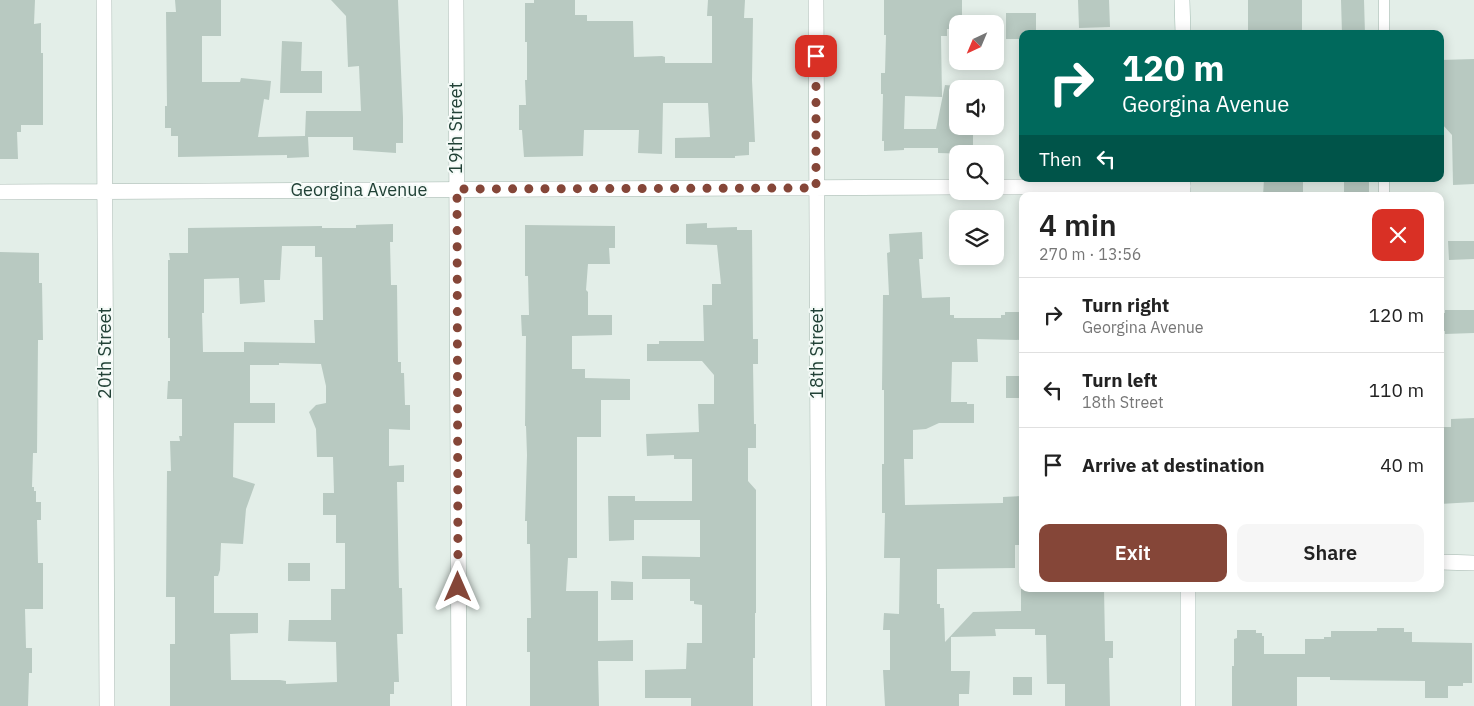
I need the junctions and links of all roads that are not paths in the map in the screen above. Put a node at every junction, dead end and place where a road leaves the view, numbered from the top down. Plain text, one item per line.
1 (104, 0) edge
2 (456, 0) edge
3 (816, 0) edge
4 (1182, 0) edge
5 (1384, 0) edge
6 (1183, 30) edge
7 (1384, 30) edge
8 (949, 187) edge
9 (1004, 187) edge
10 (1183, 187) edge
11 (816, 188) junction
12 (457, 189) junction
13 (104, 191) junction
14 (0, 192) edge
15 (1444, 562) edge
16 (1474, 563) edge
17 (1188, 592) edge
18 (107, 706) edge
19 (459, 706) edge
20 (819, 706) edge
21 (1188, 706) edge

1 - 13 street, 20th Street
2 - 12 street, 19th Street
3 - 11 street, 18th Street
4 - 6 street
5 - 7 lane
8 - 11 street, Georgina Avenue
9 - 10 street
11 - 12 street, Georgina Avenue
11 - 20 street, 18th Street
12 - 13 street, Georgina Avenue
12 - 19 street, 19th Street
13 - 14 street, Georgina Avenue
13 - 18 street, 20th Street
15 - 16 street
17 - 21 street

